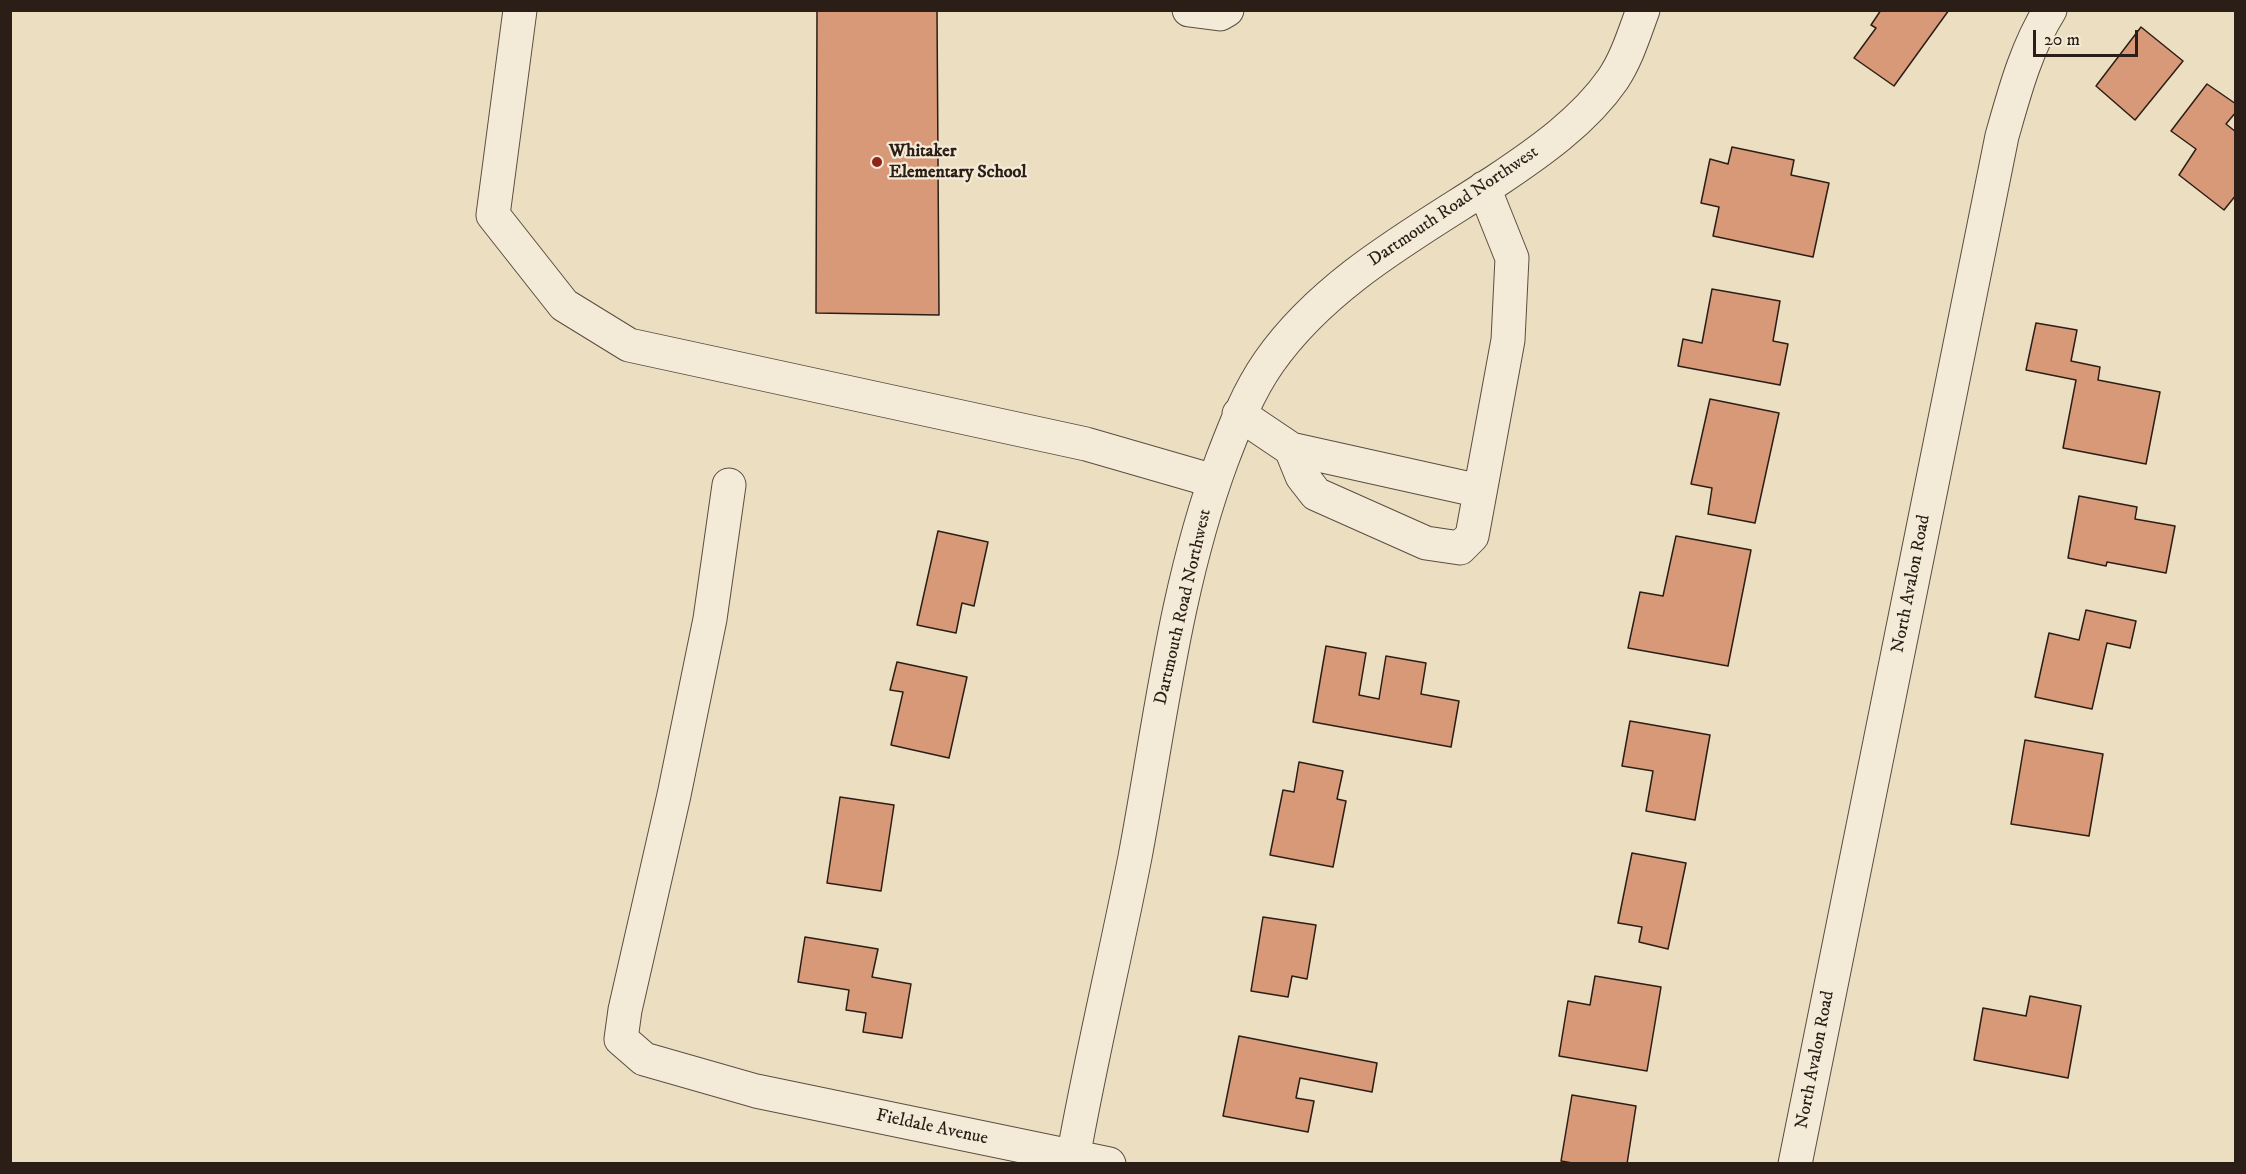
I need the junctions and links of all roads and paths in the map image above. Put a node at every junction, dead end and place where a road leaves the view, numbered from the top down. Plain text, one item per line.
1 (520, 10) edge
2 (1189, 10) edge
3 (1227, 10) edge
4 (1643, 10) edge
5 (2050, 10) edge
6 (1484, 188) junction
7 (1239, 414) junction
8 (1291, 449) junction
9 (1214, 481) junction
10 (729, 485) dead end
11 (1480, 491) junction
12 (1073, 1160) edge
13 (1108, 1164) edge
14 (1795, 1164) edge

1 - 9 street
2 - 3 street
4 - 6 street, Dartmouth Road Northwest
5 - 14 street, North Avalon Road
6 - 7 street, Dartmouth Road Northwest
6 - 11 street
7 - 8 street
7 - 9 street, Dartmouth Road Northwest
8 - 11 street
8 - 11 street
9 - 12 street, Dartmouth Road Northwest
10 - 12 street, Fieldale Avenue
12 - 13 street, Fieldale Avenue

